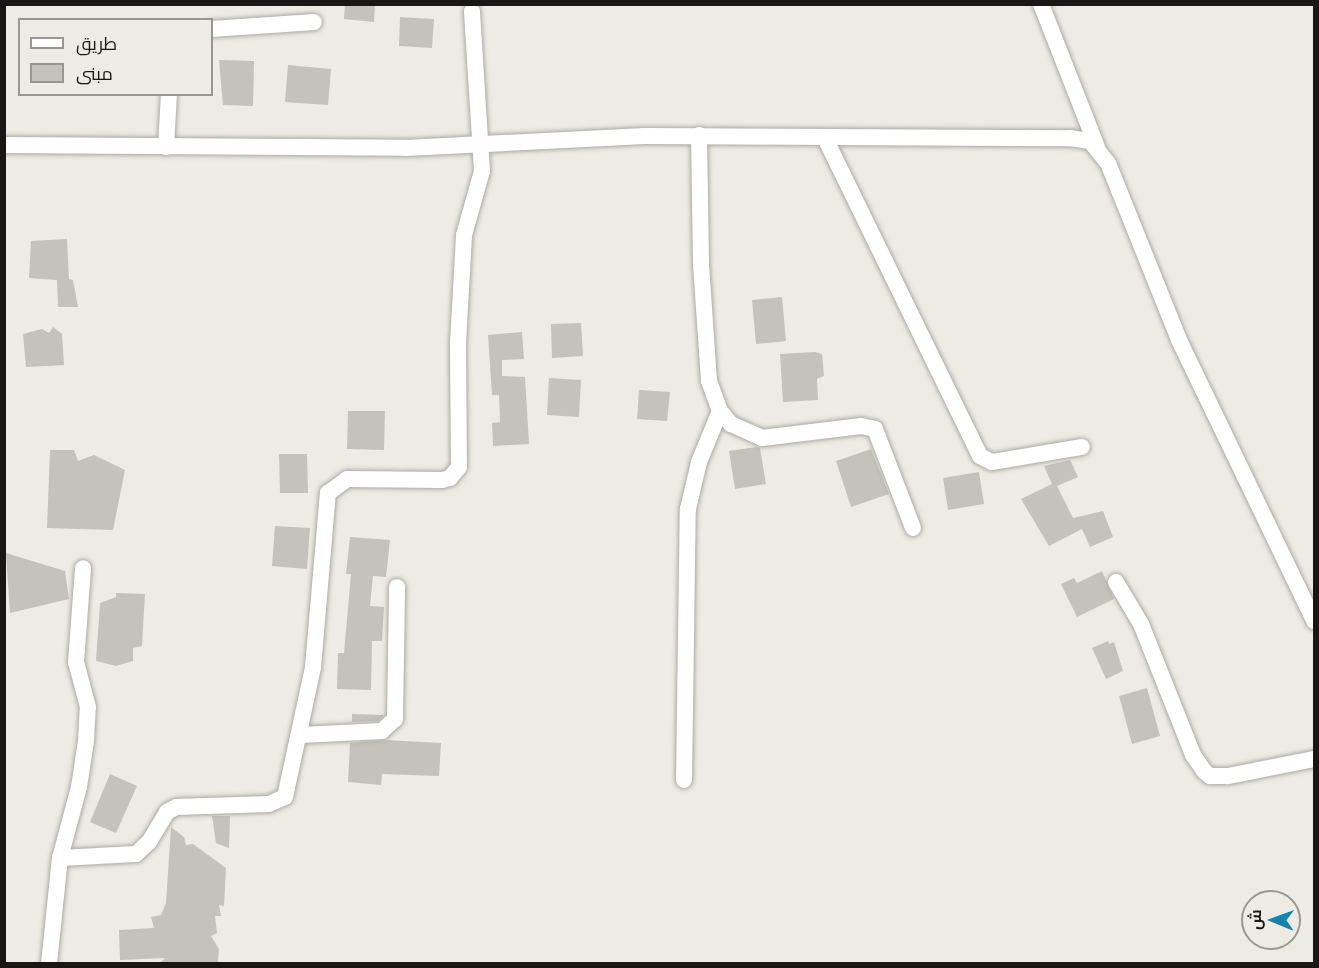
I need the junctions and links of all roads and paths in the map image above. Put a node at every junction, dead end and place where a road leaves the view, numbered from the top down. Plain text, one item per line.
1 (1041, 4) edge
2 (472, 12) dead end
3 (314, 22) dead end
4 (213, 29) edge
5 (170, 96) edge
6 (699, 135) junction
7 (825, 138) junction
8 (4, 145) edge
9 (483, 145) junction
10 (166, 147) junction
11 (1098, 147) junction
12 (720, 411) junction
13 (1082, 447) dead end
14 (913, 528) dead end
15 (83, 568) dead end
16 (1116, 582) dead end
17 (397, 587) dead end
18 (1314, 621) edge
19 (301, 735) junction
20 (1314, 759) edge
21 (684, 780) dead end
22 (60, 858) junction
23 (49, 963) edge

1 - 11 street
2 - 9 street
3 - 4 street
5 - 10 street
6 - 7 street
6 - 9 street
6 - 12 street
7 - 11 street
7 - 13 street
8 - 10 street
9 - 10 street
9 - 19 street
11 - 18 street
12 - 14 street
12 - 21 street
15 - 22 street
16 - 20 street
17 - 19 street
19 - 22 street
22 - 23 street

